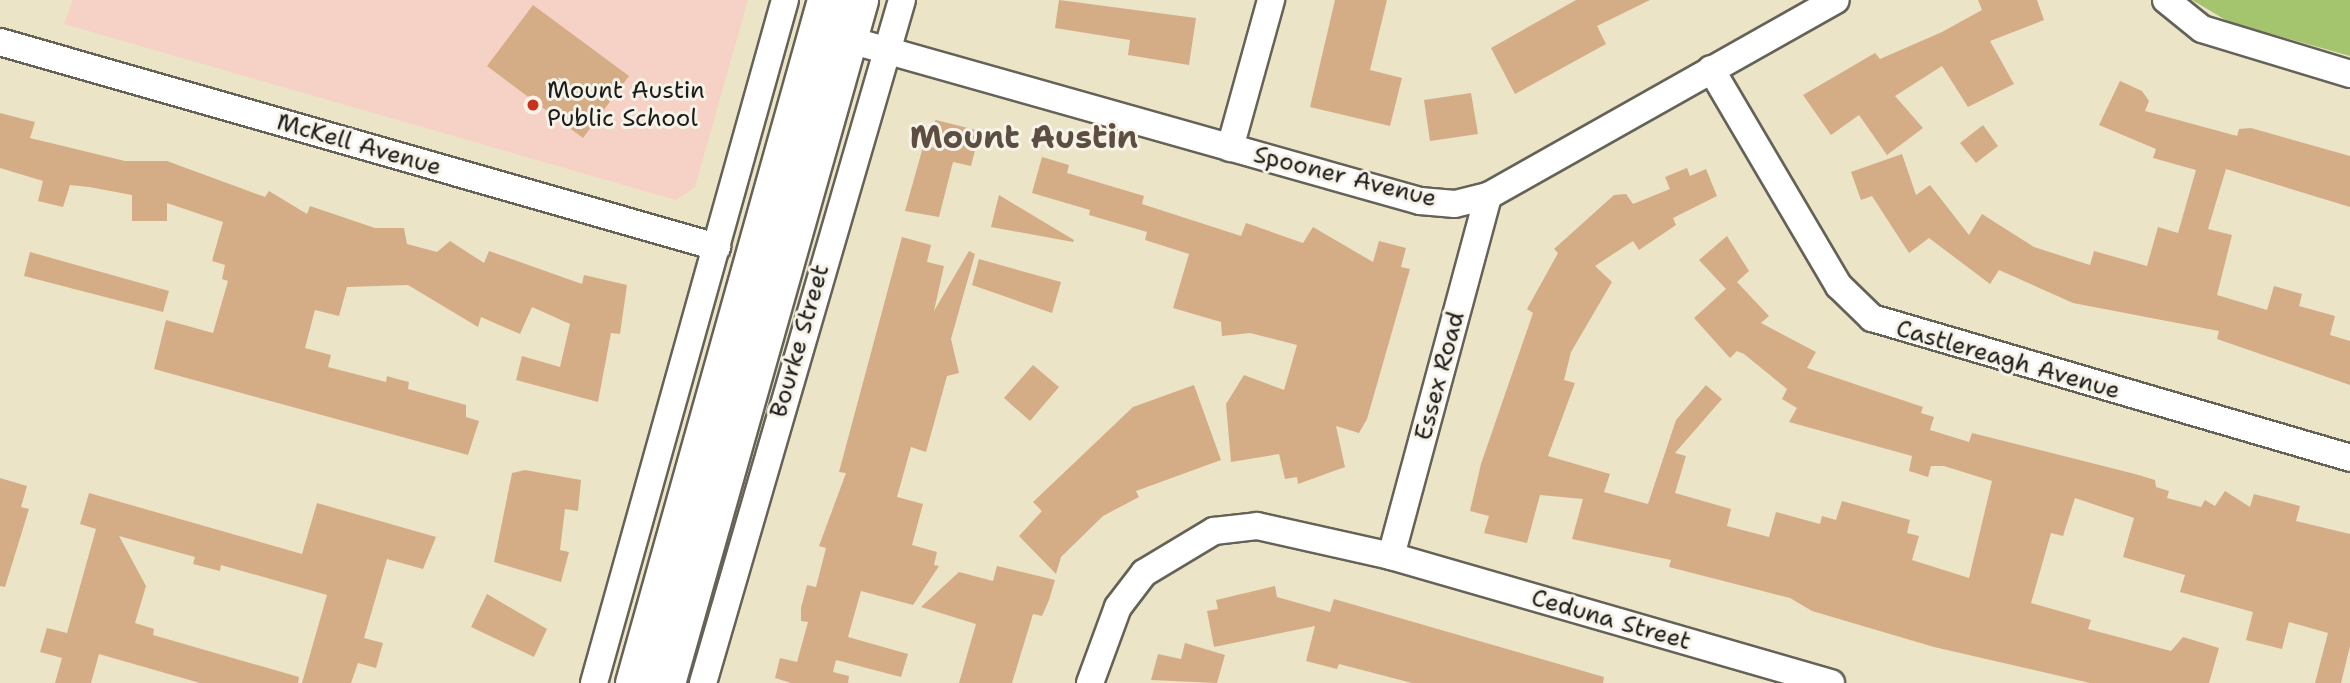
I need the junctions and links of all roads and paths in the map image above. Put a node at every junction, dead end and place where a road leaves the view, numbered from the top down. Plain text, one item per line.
1 (785, 0) edge
2 (859, 0) edge
3 (902, 0) edge
4 (1271, 0) edge
5 (1836, 0) edge
6 (2166, 0) edge
7 (831, 23) edge
8 (0, 42) edge
9 (890, 50) junction
10 (1711, 69) junction
11 (2350, 74) edge
12 (1230, 148) junction
13 (1488, 196) junction
14 (717, 247) junction
15 (2350, 458) edge
16 (1391, 556) junction
17 (594, 683) edge
18 (635, 683) edge
19 (666, 683) edge
20 (703, 683) edge
21 (1090, 683) edge
22 (1831, 683) edge

1 - 14 street
2 - 7 main road, Bourke Street
3 - 9 street, Bourke Street
4 - 12 street
5 - 10 street, Spooner Avenue
6 - 11 street
7 - 9 street, Spooner Avenue
7 - 18 main road, Bourke Street
7 - 19 main road, Bourke Street
8 - 14 street, McKell Avenue
9 - 12 street, Spooner Avenue
9 - 20 street, Bourke Street
10 - 13 street, Spooner Avenue
10 - 15 street, Castlereagh Avenue
12 - 13 street, Spooner Avenue
13 - 16 street, Essex Road
14 - 17 street
16 - 21 street, Ceduna Street
16 - 22 street, Ceduna Street

